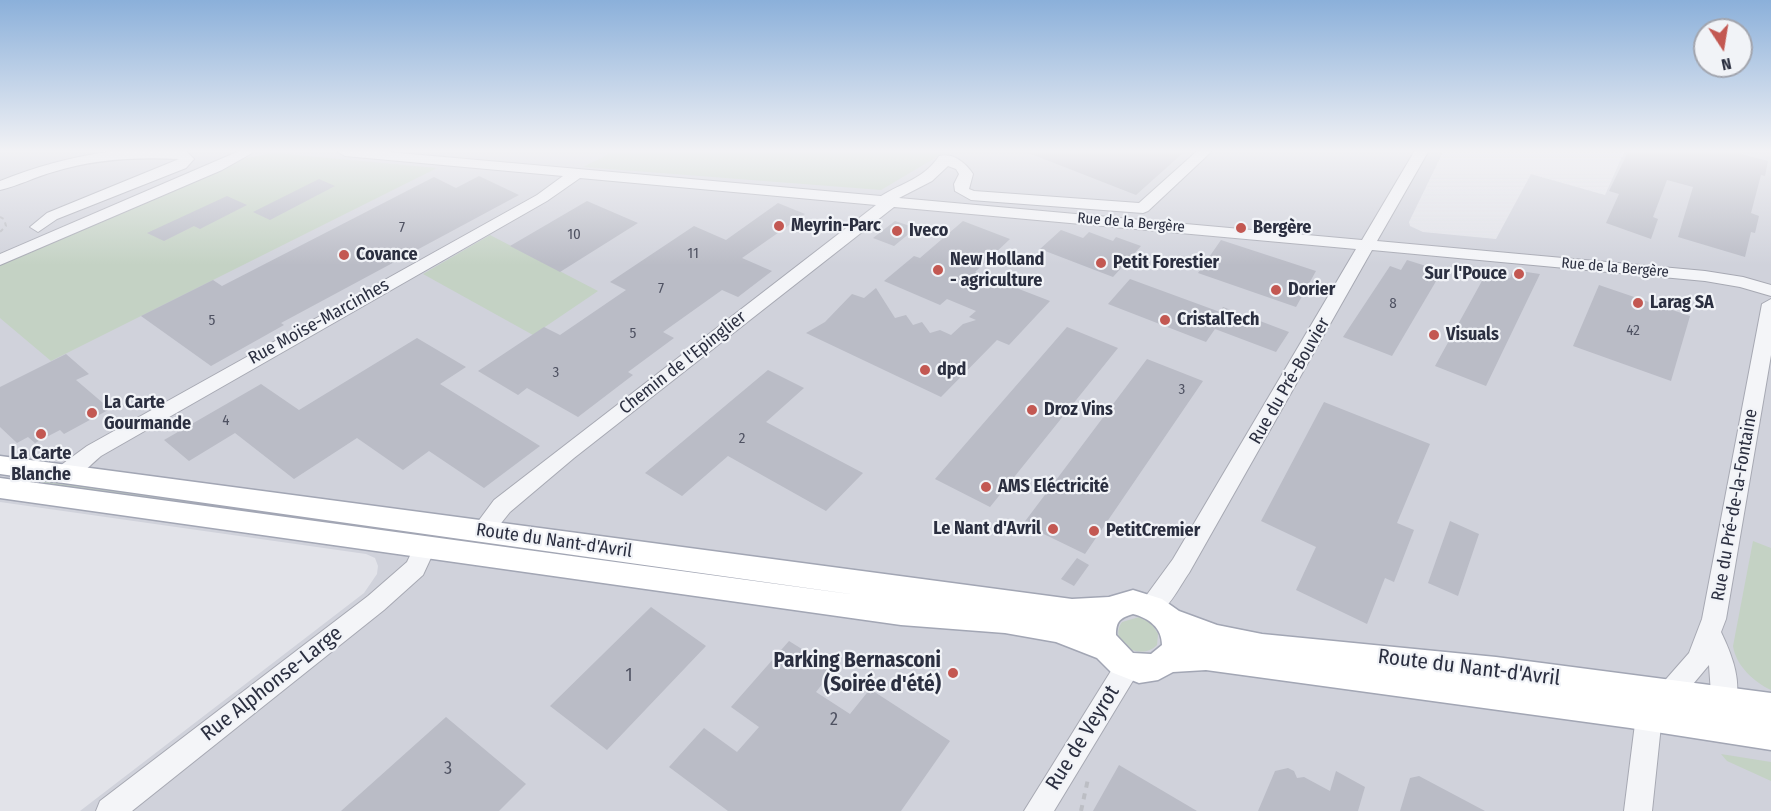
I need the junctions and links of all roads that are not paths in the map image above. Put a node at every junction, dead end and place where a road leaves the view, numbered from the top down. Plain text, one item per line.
1 (118, 190) edge
2 (164, 190) edge
3 (554, 190) edge
4 (794, 190) edge
5 (906, 190) edge
6 (962, 190) edge
7 (1163, 190) edge
8 (1399, 190) edge
9 (892, 197) junction
10 (38, 227) dead end
11 (1366, 245) junction
12 (0, 260) edge
13 (1771, 291) edge
14 (1771, 304) edge
15 (0, 465) edge
16 (64, 474) junction
17 (0, 488) edge
18 (482, 531) junction
19 (424, 549) junction
20 (1109, 609) junction
21 (1160, 614) junction
22 (1710, 634) junction
23 (1104, 647) junction
24 (1170, 659) junction
25 (1128, 666) junction
26 (1724, 701) junction
27 (1655, 705) junction
28 (1771, 708) edge
29 (1771, 735) edge
30 (110, 811) edge
31 (1038, 811) edge
32 (1638, 811) edge

1 - 10 street
2 - 12 street
3 - 16 street, Rue Moïse-Marcinhes
4 - 9 street, Rue de la Bergère
5 - 9 street, Chemin de l'Epinglier
6 - 7 street
8 - 11 street, Rue du Pré-Bouvier
9 - 11 street, Rue de la Bergère
9 - 18 street, Chemin de l'Epinglier
11 - 13 street, Rue de la Bergère
11 - 21 street, Rue du Pré-Bouvier
14 - 22 street, Rue du Pré-de-la-Fontaine
15 - 16 main road, Route du Nant-d'Avril
16 - 18 main road, Route du Nant-d'Avril
17 - 19 main road, Route du Nant-d'Avril
18 - 20 main road, Route du Nant-d'Avril
19 - 23 main road, Route du Nant-d'Avril
19 - 30 street, Rue Alphonse-Large
20 - 21 main road
20 - 23 main road
21 - 24 main road
21 - 27 main road, Route du Nant-d'Avril
22 - 26 street
22 - 27 street, Rue du Pré-de-la-Fontaine
23 - 25 main road
24 - 25 main road
24 - 27 main road, Route du Nant-d'Avril
25 - 31 street, Rue de Veyrot
26 - 27 main road, Route du Nant-d'Avril
26 - 28 main road, Route du Nant-d'Avril
27 - 29 main road, Route du Nant-d'Avril
27 - 32 street

